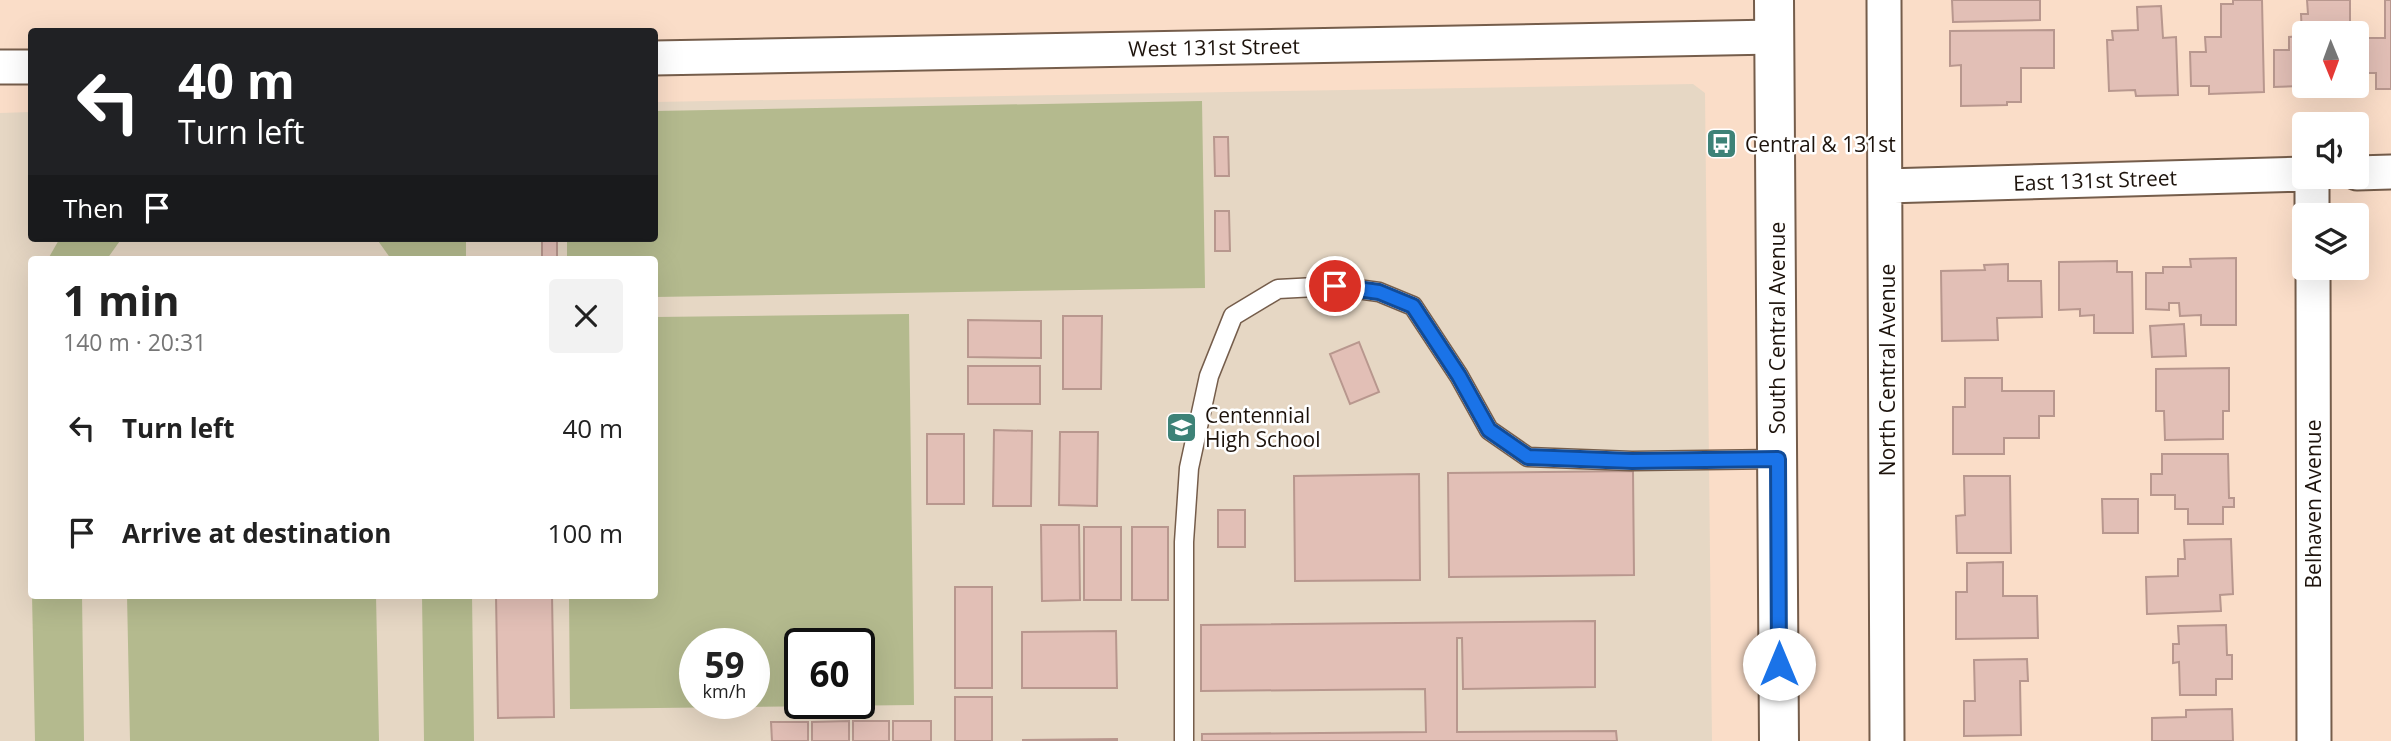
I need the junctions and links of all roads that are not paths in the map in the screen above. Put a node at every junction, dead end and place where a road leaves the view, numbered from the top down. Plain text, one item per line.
1 (1884, 0) edge
2 (1774, 18) edge
3 (658, 58) edge
4 (0, 67) edge
5 (28, 67) edge
6 (2391, 172) edge
7 (2369, 173) edge
8 (2292, 174) edge
9 (1886, 186) junction
10 (2313, 280) edge
11 (1778, 459) junction
12 (1184, 741) edge
13 (1779, 741) edge
14 (1887, 741) edge
15 (2314, 741) edge

1 - 9 street, North Central Avenue
2 - 3 street, West 131st Street
2 - 11 main road, South Central Avenue
4 - 5 street
6 - 7 street
8 - 9 street, East 131st Street
9 - 14 street, North Central Avenue
10 - 15 street, Belhaven Avenue
11 - 12 lane
11 - 13 main road, South Central Avenue

